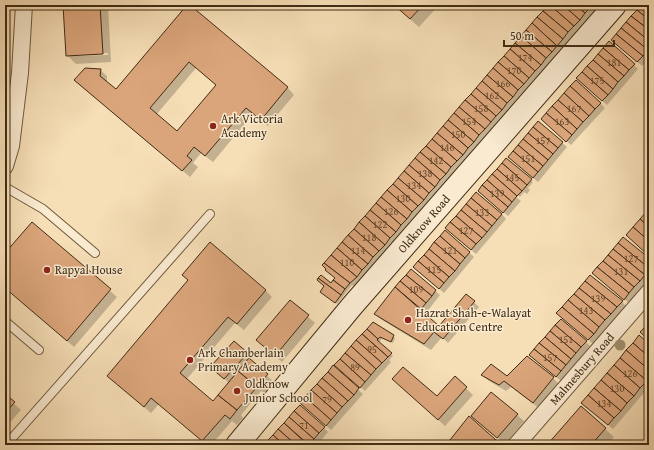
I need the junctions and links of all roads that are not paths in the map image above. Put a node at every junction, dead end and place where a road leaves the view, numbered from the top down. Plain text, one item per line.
1 (24, 5) edge
2 (615, 5) edge
3 (5, 166) edge
4 (5, 187) edge
5 (210, 214) dead end
6 (95, 253) dead end
7 (649, 292) edge
8 (5, 321) edge
9 (38, 350) dead end
10 (6, 445) edge
11 (237, 445) edge
12 (516, 445) edge

1 - 3 street
2 - 11 street, Oldknow Road
4 - 6 lane
5 - 10 lane
7 - 12 street, Malmesbury Road
8 - 9 lane

